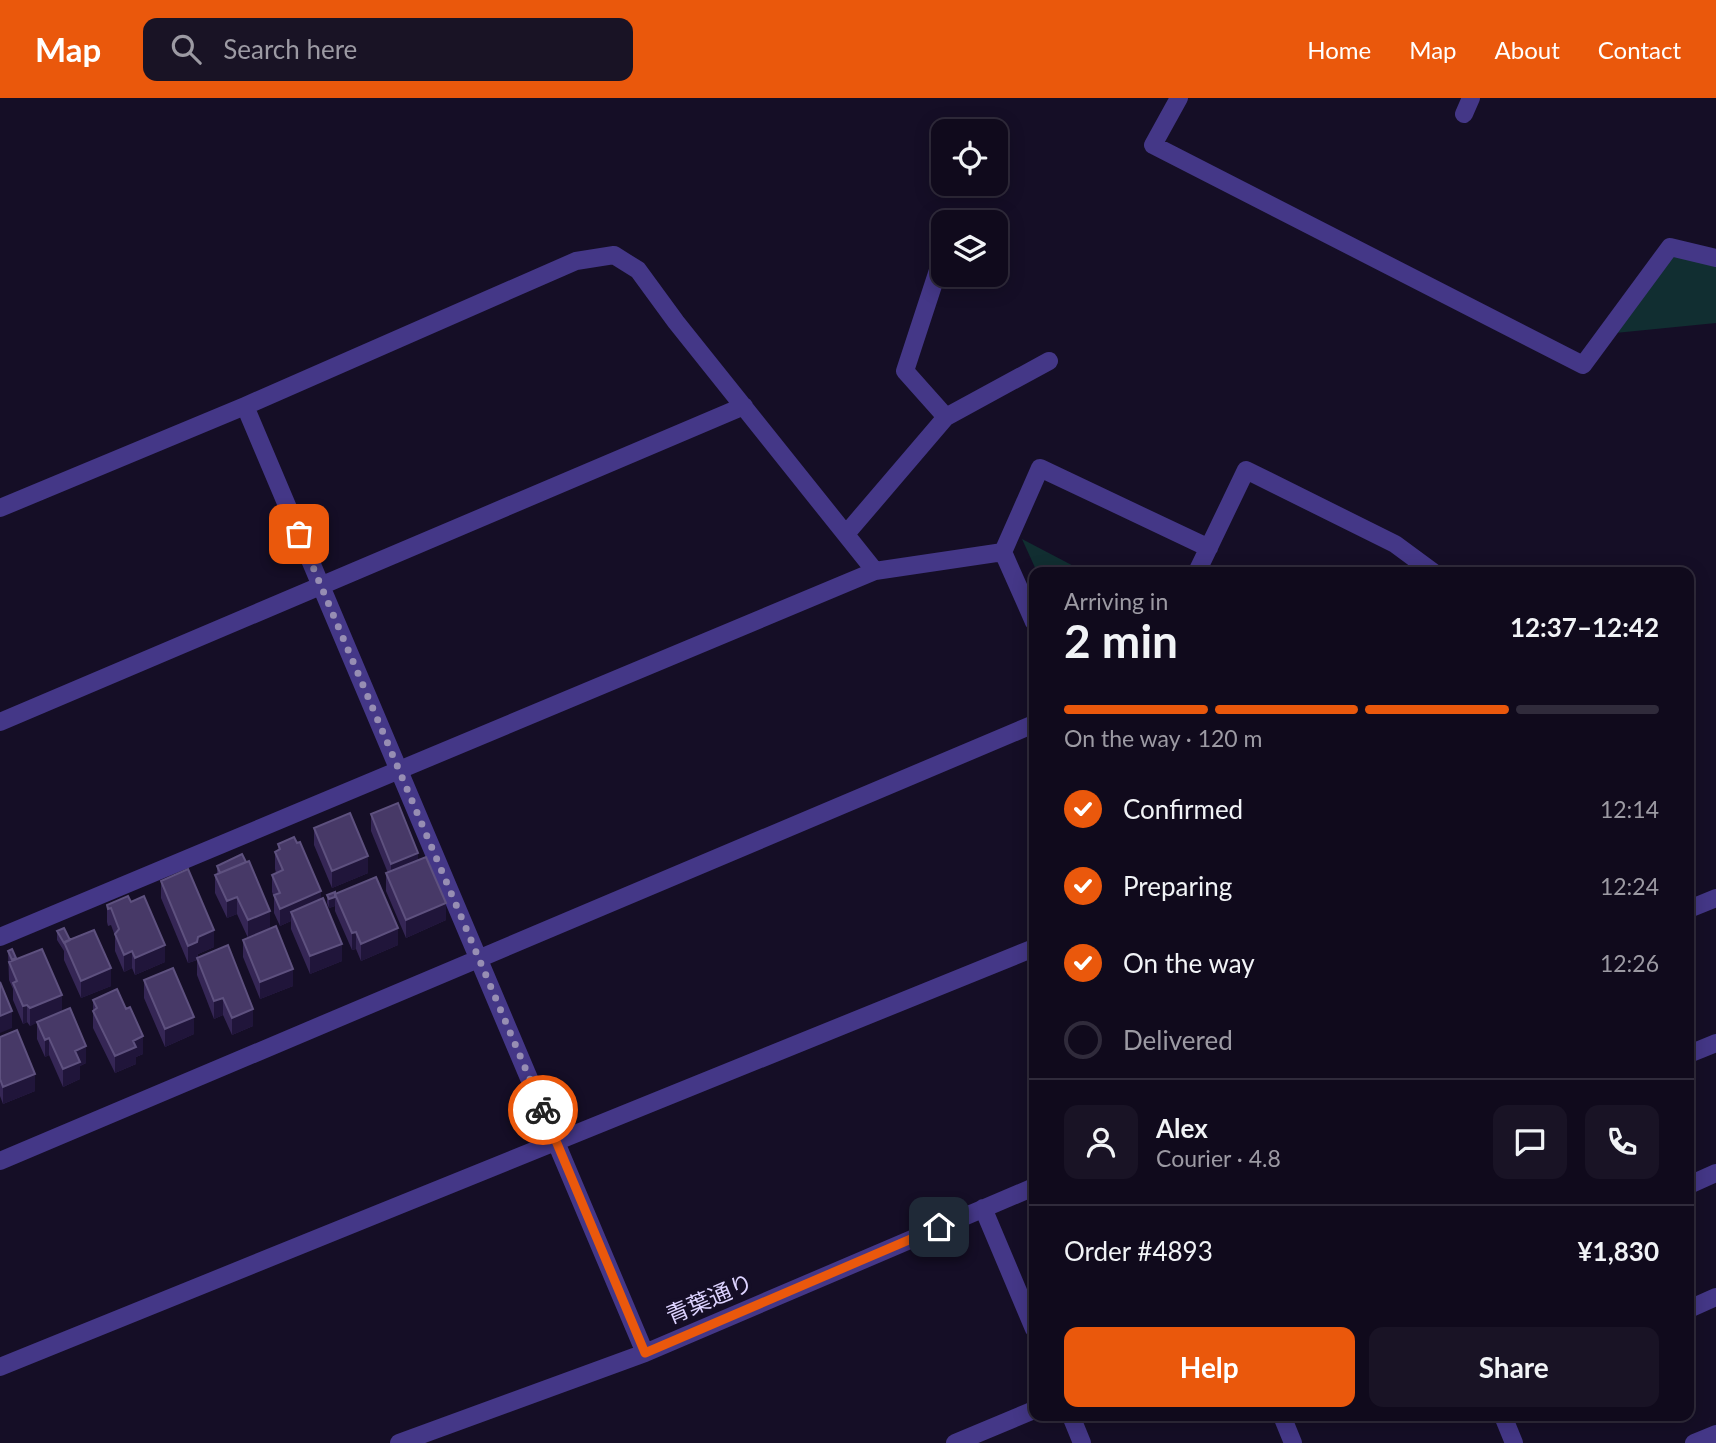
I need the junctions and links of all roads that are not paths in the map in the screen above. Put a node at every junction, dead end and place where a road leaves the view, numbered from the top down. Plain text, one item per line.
1 (1179, 98) edge
2 (1716, 258) edge
3 (933, 287) edge
4 (1049, 361) dead end
5 (245, 406) junction
6 (744, 406) junction
7 (946, 417) junction
8 (0, 508) edge
9 (846, 534) junction
10 (1209, 548) junction
11 (1003, 552) junction
12 (1200, 567) edge
13 (1426, 567) edge
14 (875, 571) junction
15 (321, 586) junction
16 (1029, 611) edge
17 (0, 722) edge
18 (1029, 726) edge
19 (399, 770) junction
20 (1716, 898) edge
21 (1694, 907) edge
22 (0, 937) edge
23 (1029, 950) edge
24 (478, 958) junction
25 (1716, 1043) edge
26 (1694, 1052) edge
27 (556, 1142) junction
28 (0, 1161) edge
29 (1716, 1173) edge
30 (1694, 1183) edge
31 (1029, 1189) edge
32 (983, 1208) junction
33 (1716, 1297) edge
34 (1694, 1307) edge
35 (1029, 1317) edge
36 (645, 1353) junction
37 (0, 1367) edge
38 (1029, 1412) edge
39 (1073, 1421) edge
40 (1284, 1421) edge
41 (1505, 1421) edge
42 (1716, 1434) edge
43 (425, 1438) edge
44 (398, 1443) edge
45 (955, 1443) edge
46 (1082, 1443) edge
47 (1293, 1443) edge
48 (1514, 1443) edge
49 (1695, 1443) edge

1 - 2 street
3 - 7 street
4 - 7 street
5 - 6 street
5 - 8 street
5 - 15 street
6 - 9 street
6 - 15 street
7 - 9 street
9 - 14 street
10 - 11 street
10 - 12 street
10 - 13 street
11 - 14 street
11 - 16 street
14 - 19 street
15 - 17 street
15 - 19 street
18 - 24 street
19 - 22 street
19 - 24 street
20 - 21 street
23 - 27 street
24 - 27 street
24 - 28 street
25 - 26 street
27 - 36 street
27 - 37 street
29 - 30 street
31 - 32 street, 青葉通り
32 - 35 street
32 - 36 street, 青葉通り
33 - 34 street
36 - 43 street, 青葉通り
38 - 45 street
39 - 46 street
40 - 47 street
41 - 48 street
42 - 49 street
43 - 44 street, 青葉通り

